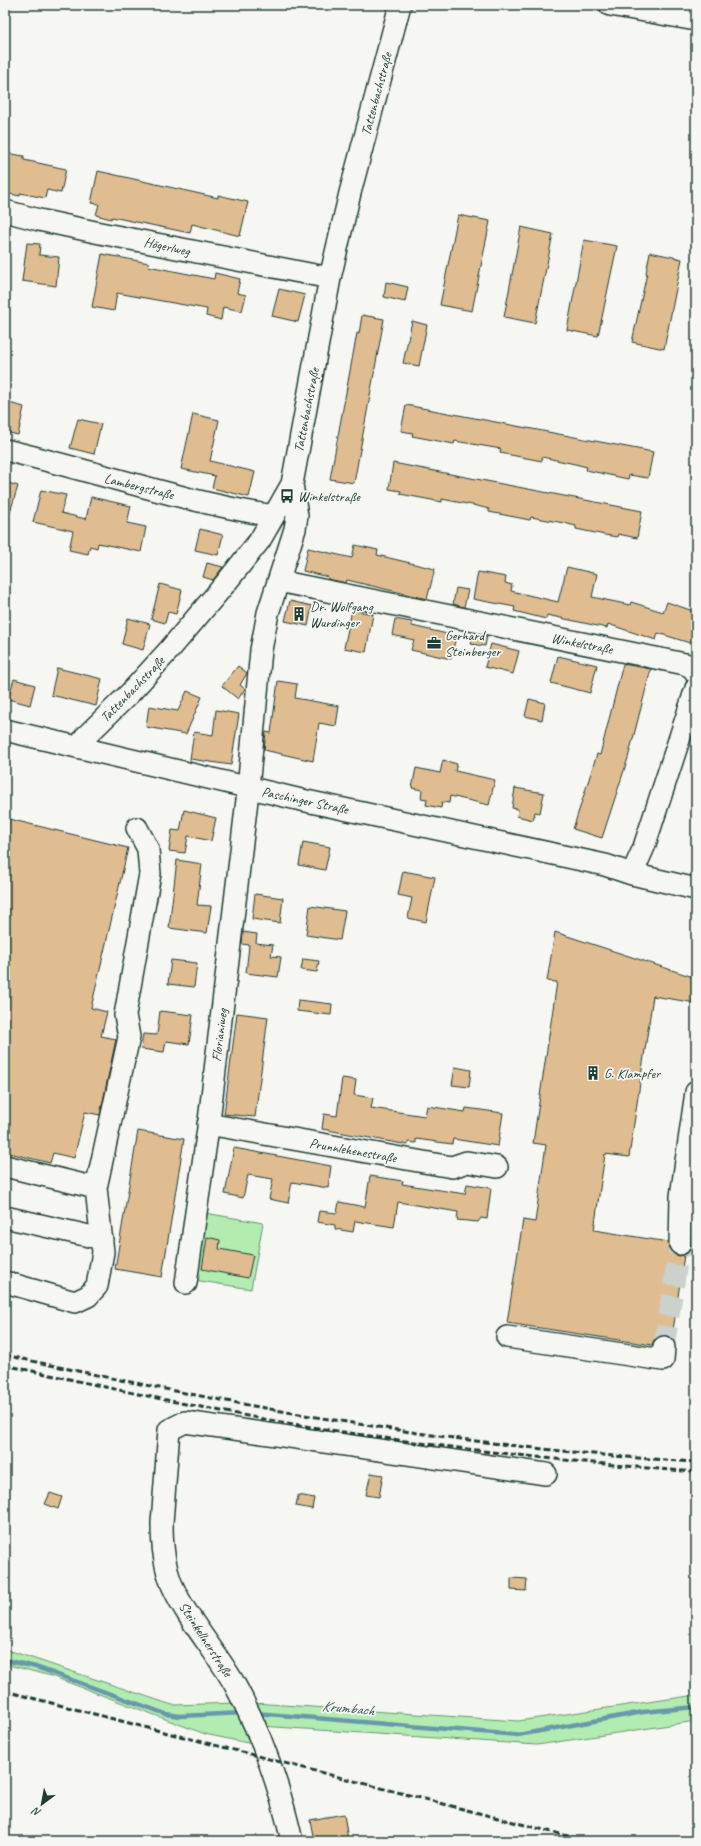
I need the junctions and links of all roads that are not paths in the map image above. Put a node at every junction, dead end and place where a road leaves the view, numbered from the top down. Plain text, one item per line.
1 (400, 5) edge
2 (610, 5) edge
3 (696, 20) edge
4 (5, 211) edge
5 (330, 278) junction
6 (5, 450) edge
7 (292, 484) junction
8 (274, 516) junction
9 (278, 581) junction
10 (696, 673) edge
11 (696, 688) edge
12 (5, 730) edge
13 (80, 748) junction
14 (248, 787) junction
15 (137, 828) dead end
16 (634, 870) junction
17 (696, 875) edge
18 (696, 889) edge
19 (696, 1092) edge
20 (208, 1124) junction
21 (5, 1166) edge
22 (497, 1167) dead end
23 (96, 1188) junction
24 (5, 1217) edge
25 (102, 1239) junction
26 (680, 1244) tunnel mouth
27 (5, 1282) edge
28 (186, 1283) dead end
29 (507, 1337) dead end
30 (664, 1347) tunnel mouth
31 (546, 1474) dead end
32 (292, 1841) edge

1 - 5 street, Tattenbachstraße
2 - 3 street
4 - 5 street, Högerlweg
5 - 7 street, Tattenbachstraße
6 - 8 street, Lambergstraße
7 - 8 street, Tattenbachstraße
7 - 9 street
8 - 13 street, Tattenbachstraße
9 - 10 street, Winkelstraße
9 - 14 street
11 - 16 street
12 - 13 street, Paschinger Straße
13 - 14 street, Paschinger Straße
14 - 16 street, Paschinger Straße
14 - 20 street, Florianiweg
15 - 23 street
16 - 17 street, Paschinger Straße
16 - 18 street, Paschinger Straße
19 - 26 street
20 - 22 street, Prunnlehenestraße
20 - 28 street, Florianiweg
21 - 23 street
23 - 25 street
24 - 25 street
25 - 27 street
29 - 30 street
31 - 32 street, Steinkellnerstraße

